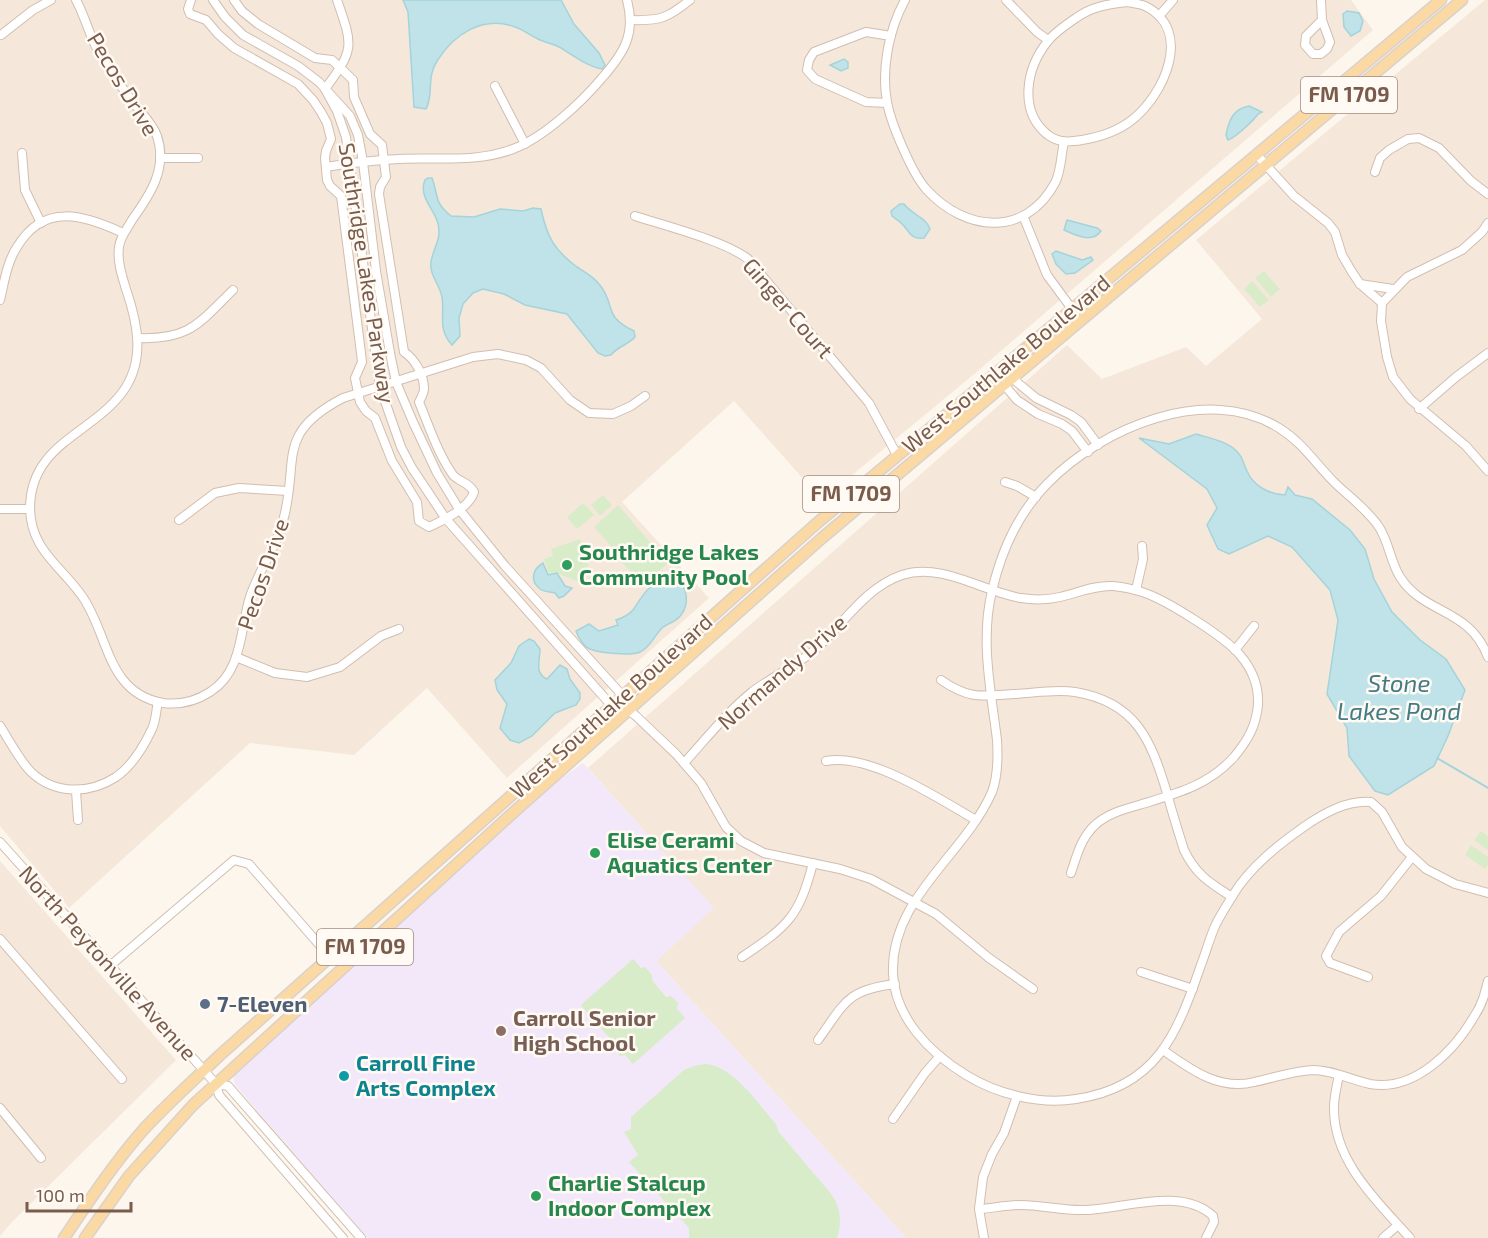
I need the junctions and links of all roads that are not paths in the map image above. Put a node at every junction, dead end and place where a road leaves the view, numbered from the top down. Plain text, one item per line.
1 (51, 0) edge
2 (76, 0) edge
3 (191, 0) edge
4 (213, 0) edge
5 (234, 0) edge
6 (337, 0) edge
7 (627, 0) edge
8 (690, 0) edge
9 (905, 0) edge
10 (1006, 0) edge
11 (1173, 0) edge
12 (1321, 0) edge
13 (1441, 0) edge
14 (1462, 0) edge
15 (1159, 16) junction
16 (631, 20) junction
17 (1322, 20) dead end
18 (1, 35) edge
19 (891, 36) junction
20 (1048, 40) junction
21 (341, 68) junction
22 (495, 86) dead end
23 (326, 89) junction
24 (887, 103) junction
25 (1064, 142) junction
26 (525, 144) junction
27 (22, 153) dead end
28 (1256, 154) junction
29 (160, 158) junction
30 (198, 158) dead end
31 (384, 160) junction
32 (363, 162) junction
33 (349, 164) junction
34 (1265, 166) junction
35 (326, 167) junction
36 (1375, 172) dead end
37 (1488, 194) edge
38 (635, 216) dead end
39 (1024, 218) junction
40 (41, 223) junction
41 (1488, 223) edge
42 (123, 233) junction
43 (1360, 284) junction
44 (1393, 289) junction
45 (233, 290) dead end
46 (0, 300) edge
47 (1382, 303) junction
48 (1072, 309) junction
49 (138, 338) junction
50 (1488, 353) edge
51 (999, 370) junction
52 (421, 374) junction
53 (1013, 378) junction
54 (396, 382) junction
55 (1004, 385) junction
56 (380, 387) junction
57 (358, 393) junction
58 (645, 396) dead end
59 (1419, 409) junction
60 (1098, 445) junction
61 (1088, 452) junction
62 (897, 455) junction
63 (1488, 471) edge
64 (1005, 482) dead end
65 (288, 491) junction
66 (1036, 497) junction
67 (0, 509) edge
68 (30, 509) junction
69 (459, 509) junction
70 (446, 519) junction
71 (179, 520) dead end
72 (1142, 546) dead end
73 (992, 590) junction
74 (1136, 590) junction
75 (1254, 626) dead end
76 (399, 629) dead end
77 (1236, 651) junction
78 (236, 657) junction
79 (1488, 657) edge
80 (941, 680) dead end
81 (622, 695) junction
82 (992, 695) junction
83 (158, 702) junction
84 (611, 705) junction
85 (628, 710) junction
86 (0, 726) edge
87 (826, 761) dead end
88 (684, 763) junction
89 (76, 791) junction
90 (1167, 796) junction
91 (78, 820) dead end
92 (976, 820) junction
93 (0, 842) edge
94 (1412, 857) junction
95 (813, 863) junction
96 (1071, 873) dead end
97 (1488, 893) edge
98 (1232, 897) junction
99 (914, 901) junction
100 (0, 939) edge
101 (330, 957) junction
102 (742, 957) dead end
103 (111, 964) junction
104 (1141, 972) dead end
105 (1368, 976) dead end
106 (1488, 981) edge
107 (895, 984) junction
108 (1033, 989) dead end
109 (1192, 989) junction
110 (818, 1040) dead end
111 (1163, 1050) junction
112 (940, 1056) junction
113 (204, 1070) junction
114 (1339, 1075) junction
115 (122, 1079) dead end
116 (216, 1084) junction
117 (1017, 1096) junction
118 (0, 1108) edge
119 (893, 1119) dead end
120 (41, 1158) dead end
121 (303, 1171) junction
122 (293, 1180) junction
123 (979, 1209) junction
124 (1398, 1225) junction
125 (64, 1238) edge
126 (85, 1238) edge
127 (343, 1238) edge
128 (361, 1238) edge
129 (984, 1238) edge
130 (1206, 1238) edge
131 (1383, 1238) edge
132 (1410, 1238) edge

1 - 18 street
2 - 29 street, Pecos Drive
3 - 35 street, Southridge Lakes Parkway
4 - 23 street, Southridge Lakes Parkway
5 - 21 street
6 - 21 street
7 - 16 street
8 - 16 street
9 - 19 street
10 - 20 street
11 - 15 street
12 - 17 street
13 - 28 main road, West Southlake Boulevard / FM 1709
14 - 34 main road, West Southlake Boulevard / FM 1709
15 - 20 street
15 - 25 street
16 - 26 street
19 - 24 street
19 - 24 street
20 - 25 street
21 - 23 street
21 - 31 street, Southridge Lakes Parkway
22 - 26 street
23 - 32 street, Southridge Lakes Parkway
23 - 33 street, Southridge Lakes Parkway
24 - 39 street
25 - 39 street
26 - 31 street
27 - 40 street
28 - 34 street
28 - 48 main road, West Southlake Boulevard / FM 1709
29 - 30 street
29 - 42 street, Pecos Drive
31 - 32 street
31 - 52 street, Southridge Lakes Parkway
32 - 33 street
32 - 54 street, Southridge Lakes Parkway
33 - 35 street
33 - 56 street, Southridge Lakes Parkway
34 - 43 street
34 - 53 main road, West Southlake Boulevard / FM 1709
35 - 57 street, Southridge Lakes Parkway
36 - 37 street
38 - 62 street, Ginger Court
39 - 48 street
40 - 42 street
40 - 46 street
41 - 44 street
42 - 49 street, Pecos Drive
43 - 44 street
43 - 47 street
44 - 47 street
45 - 49 street
47 - 59 street
48 - 51 main road, West Southlake Boulevard / FM 1709
49 - 68 street, Pecos Drive
50 - 59 street
51 - 53 street
51 - 55 street
51 - 62 main road, West Southlake Boulevard / FM 1709
52 - 54 street, Pecos Drive
52 - 58 street, Pecos Drive
52 - 69 street, Southridge Lakes Parkway
53 - 55 main road, West Southlake Boulevard / FM 1709
53 - 60 street
54 - 56 street, Pecos Drive
54 - 69 street, Southridge Lakes Parkway
55 - 61 street
55 - 85 main road, West Southlake Boulevard / FM 1709
56 - 57 street, Pecos Drive
56 - 70 street, Southridge Lakes Parkway
57 - 65 street, Pecos Drive
57 - 70 street, Southridge Lakes Parkway
59 - 63 street
60 - 61 street
60 - 79 street
61 - 66 street
62 - 81 main road, West Southlake Boulevard / FM 1709
64 - 66 street
65 - 71 street
65 - 78 street, Pecos Drive
66 - 73 street
67 - 68 street
68 - 83 street, Pecos Drive
69 - 70 street, Southridge Lakes Parkway
69 - 81 street, Southridge Lakes Parkway
70 - 84 street, Southridge Lakes Parkway
72 - 74 street
73 - 74 street, Normandy Drive
73 - 82 street
73 - 88 street, Normandy Drive
74 - 77 street, Normandy Drive
75 - 77 street
76 - 78 street
77 - 90 street, Normandy Drive
78 - 83 street, Pecos Drive
80 - 82 street
81 - 84 main road, West Southlake Boulevard / FM 1709
81 - 85 street, Southridge Lakes Parkway
82 - 90 street
82 - 92 street
83 - 89 street
84 - 85 street
84 - 101 main road, West Southlake Boulevard / FM 1709
85 - 88 street
85 - 116 main road, West Southlake Boulevard / FM 1709
86 - 89 street
87 - 92 street
88 - 95 street
89 - 91 street
90 - 96 street, Normandy Drive
90 - 98 street
92 - 99 street
93 - 103 street, North Peytonville Avenue
94 - 97 street
94 - 98 street
94 - 105 street
95 - 99 street
95 - 102 street
98 - 109 street
99 - 107 street
99 - 108 street
100 - 115 street
101 - 103 street
101 - 113 main road, West Southlake Boulevard / FM 1709
103 - 113 street, North Peytonville Avenue
104 - 109 street
106 - 114 street
107 - 110 street
107 - 112 street
109 - 111 street
111 - 114 street
111 - 117 street
112 - 117 street
112 - 119 street
113 - 116 street, North Peytonville Avenue
113 - 125 main road, West Southlake Boulevard / FM 1709
114 - 124 street
116 - 121 street
116 - 122 street
116 - 126 main road, West Southlake Boulevard / FM 1709
117 - 123 street
118 - 120 street
121 - 122 street
121 - 128 street
122 - 127 street
123 - 129 street
123 - 130 street
124 - 131 street
124 - 132 street

